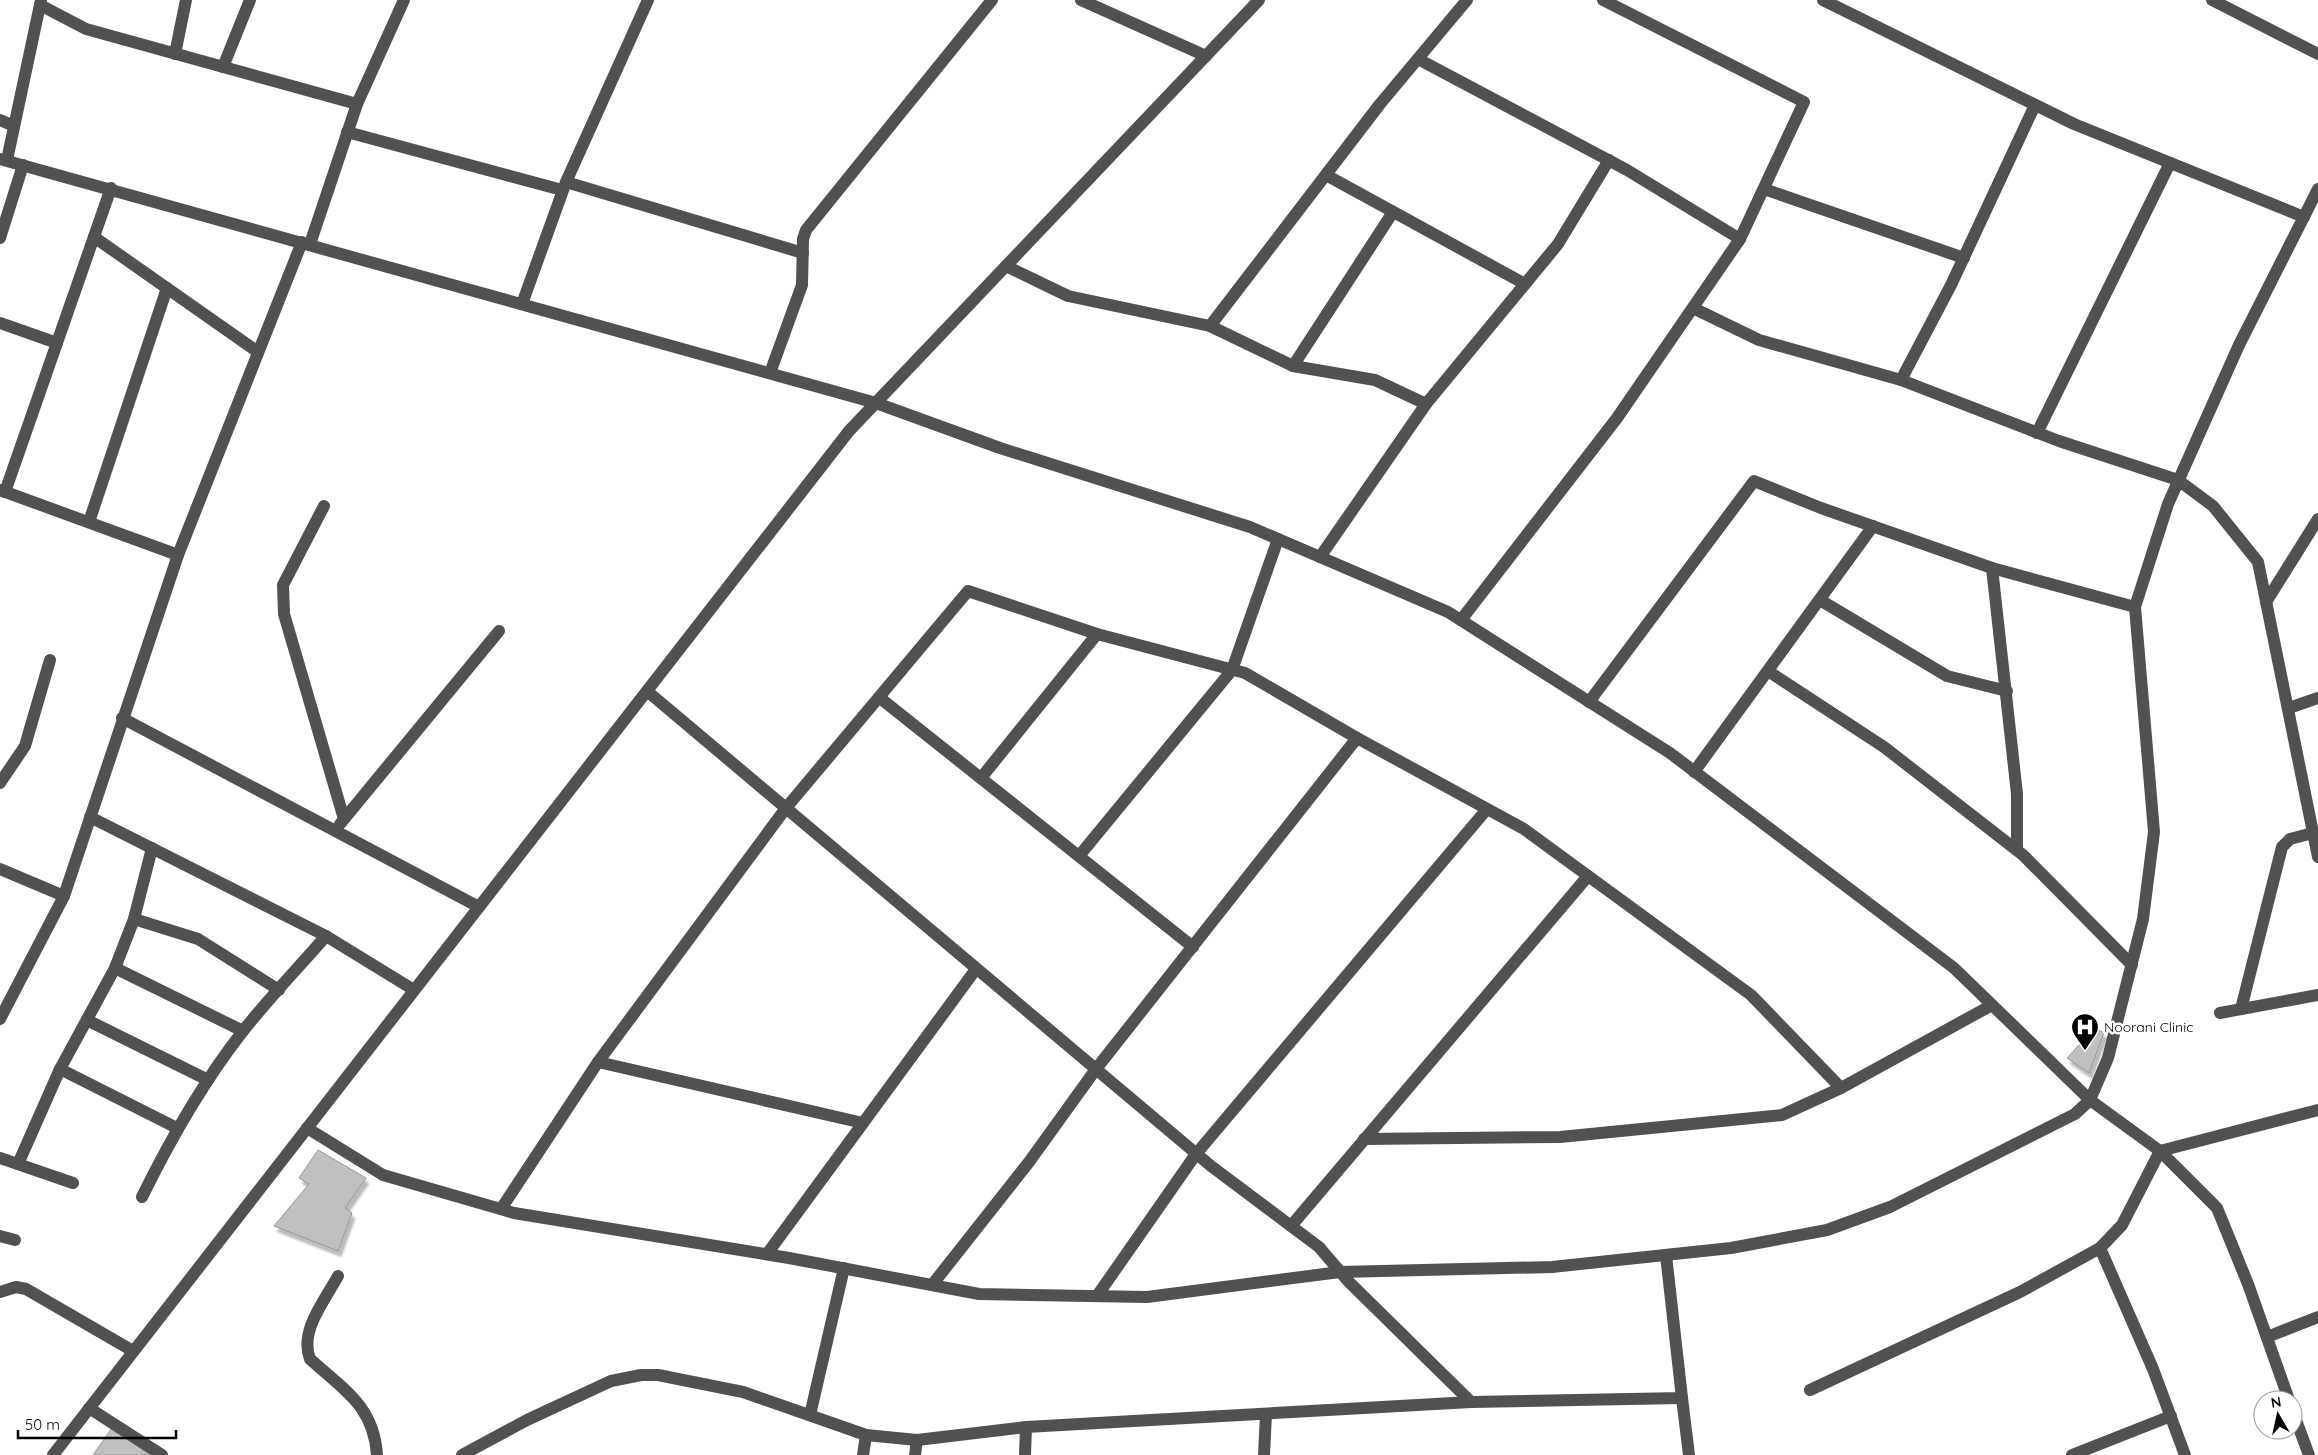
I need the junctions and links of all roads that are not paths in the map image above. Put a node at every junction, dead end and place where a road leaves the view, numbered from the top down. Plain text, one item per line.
1 (186, 0) edge
2 (250, 0) edge
3 (404, 0) edge
4 (648, 0) edge
5 (992, 0) edge
6 (1081, 0) edge
7 (1260, 0) edge
8 (1467, 0) edge
9 (1603, 0) edge
10 (1822, 0) edge
11 (2212, 0) edge
12 (40, 3) edge
13 (175, 54) junction
14 (2318, 54) edge
15 (1206, 56) junction
16 (1418, 59) junction
17 (223, 67) junction
18 (357, 104) junction
19 (2036, 105) junction
20 (0, 120) edge
21 (14, 126) junction
22 (348, 132) junction
23 (3, 160) edge
24 (1609, 160) junction
25 (2170, 163) junction
26 (23, 165) junction
27 (1326, 175) junction
28 (564, 186) junction
29 (110, 188) junction
30 (1764, 189) junction
31 (2318, 189) edge
32 (1393, 212) junction
33 (2304, 217) junction
34 (94, 237) junction
35 (0, 238) edge
36 (1740, 239) junction
37 (306, 243) junction
38 (803, 252) junction
39 (1964, 258) junction
40 (1006, 266) junction
41 (1525, 284) junction
42 (167, 288) junction
43 (522, 304) junction
44 (1694, 308) junction
45 (0, 323) edge
46 (1210, 326) junction
47 (58, 343) junction
48 (258, 352) junction
49 (1293, 366) junction
50 (770, 373) junction
51 (1901, 380) junction
52 (876, 402) junction
53 (1426, 404) junction
54 (2037, 433) junction
55 (2178, 480) junction
56 (2, 491) edge
57 (324, 506) dead end
58 (2318, 519) edge
59 (89, 522) junction
60 (1874, 526) junction
61 (1278, 539) junction
62 (178, 555) junction
63 (1320, 557) junction
64 (1992, 568) junction
65 (1820, 600) junction
66 (2266, 602) junction
67 (2135, 607) junction
68 (1461, 620) junction
69 (499, 631) dead end
70 (1097, 634) junction
71 (50, 660) dead end
72 (1232, 670) junction
73 (1768, 671) junction
74 (647, 691) junction
75 (2007, 691) junction
76 (880, 698) junction
77 (2318, 698) edge
78 (1589, 702) junction
79 (2289, 708) junction
80 (122, 718) junction
81 (1357, 738) junction
82 (1694, 772) junction
83 (981, 778) junction
84 (0, 783) edge
85 (786, 808) junction
86 (1487, 809) junction
87 (2314, 814) edge
88 (90, 817) junction
89 (344, 819) junction
90 (334, 830) junction
91 (2313, 833) junction
92 (152, 848) junction
93 (2017, 850) junction
94 (1079, 856) junction
95 (2318, 857) edge
96 (0, 869) edge
97 (1588, 876) junction
98 (64, 896) junction
99 (479, 907) junction
100 (134, 919) junction
101 (326, 936) junction
102 (1193, 947) junction
103 (2132, 965) junction
104 (115, 968) junction
105 (976, 969) junction
106 (279, 990) junction
107 (414, 990) junction
108 (2318, 995) edge
109 (1992, 1005) junction
110 (2240, 1009) junction
111 (2220, 1013) dead end
112 (0, 1019) edge
113 (88, 1020) junction
114 (243, 1030) junction
115 (598, 1062) junction
116 (60, 1070) junction
117 (1096, 1070) junction
118 (208, 1080) junction
119 (1841, 1088) junction
120 (2090, 1100) junction
121 (2318, 1110) edge
122 (864, 1124) junction
123 (178, 1128) junction
124 (307, 1128) junction
125 (1364, 1139) junction
126 (2160, 1151) junction
127 (1196, 1154) junction
128 (0, 1158) edge
129 (18, 1164) junction
130 (73, 1183) dead end
131 (142, 1197) dead end
132 (501, 1209) junction
133 (1291, 1226) junction
134 (0, 1236) edge
135 (15, 1240) dead end
136 (2100, 1248) junction
137 (767, 1254) junction
138 (1666, 1255) junction
139 (844, 1268) junction
140 (1340, 1272) junction
141 (338, 1276) dead end
142 (932, 1285) junction
143 (0, 1292) edge
144 (1097, 1296) junction
145 (2318, 1316) edge
146 (2267, 1337) junction
147 (133, 1351) junction
148 (1810, 1390) dead end
149 (2286, 1390) edge
150 (1682, 1398) junction
151 (1471, 1402) junction
152 (89, 1408) junction
153 (1266, 1414) junction
154 (810, 1415) junction
155 (2170, 1416) junction
156 (1026, 1427) junction
157 (866, 1435) junction
158 (2303, 1439) edge
159 (917, 1440) junction
160 (53, 1455) edge
161 (162, 1455) edge
162 (377, 1455) edge
163 (462, 1455) edge
164 (863, 1455) edge
165 (915, 1455) edge
166 (1025, 1455) edge
167 (1264, 1455) edge
168 (1689, 1455) edge
169 (2073, 1455) edge
170 (2185, 1455) edge
171 (2309, 1455) edge

1 - 13 street
2 - 17 street
3 - 18 street
4 - 28 street
5 - 38 street
6 - 15 street
7 - 15 street
8 - 16 street
9 - 30 street
10 - 19 street
11 - 14 street
12 - 13 street
12 - 21 street
13 - 17 street
15 - 40 street
16 - 24 street
16 - 27 street
17 - 18 street
18 - 22 street
19 - 25 street
19 - 39 street
20 - 21 street
21 - 23 street
22 - 28 street
22 - 37 street
23 - 26 street
24 - 36 street
24 - 41 street
25 - 33 street
25 - 54 street
26 - 29 street
26 - 35 street
27 - 32 street
27 - 46 street
28 - 38 street
28 - 43 street
29 - 34 street
29 - 37 street
30 - 36 street
30 - 39 street
31 - 33 street
32 - 41 street
32 - 49 street
33 - 55 street
34 - 42 street
34 - 47 street
36 - 44 street
37 - 43 street
37 - 48 street
38 - 50 street
39 - 51 street
40 - 46 street
40 - 52 street
41 - 53 street
42 - 48 street
42 - 59 street
43 - 50 street
44 - 51 street
44 - 68 street
45 - 47 street
46 - 49 street
47 - 56 street
48 - 62 street
49 - 53 street
50 - 52 street
51 - 54 street
52 - 61 street
52 - 74 street
53 - 63 street
54 - 55 street
55 - 66 street
55 - 67 street
56 - 59 street
57 - 89 street
58 - 66 street
59 - 62 street
60 - 64 street
60 - 65 street
60 - 78 street
61 - 63 street
61 - 72 street
62 - 80 street
63 - 68 street
64 - 67 street
64 - 75 street
65 - 73 street
65 - 75 street
66 - 79 street
67 - 103 street
68 - 78 street
69 - 89 street
70 - 72 street
70 - 76 street
70 - 83 street
71 - 84 street
72 - 81 street
72 - 94 street
73 - 82 street
73 - 93 street
74 - 85 street
74 - 99 street
75 - 93 street
76 - 83 street
76 - 85 street
77 - 79 street
78 - 82 street
79 - 87 street
80 - 88 street
80 - 90 street
81 - 86 street
81 - 102 street
82 - 109 street
83 - 94 street
85 - 105 street
85 - 115 street
86 - 97 street
86 - 127 street
87 - 91 street
88 - 92 street
88 - 98 street
89 - 90 street
90 - 99 street
91 - 95 street
91 - 110 street
92 - 100 street
92 - 101 street
93 - 103 street
94 - 102 street
96 - 98 street
97 - 119 street
97 - 125 street
98 - 112 street
99 - 107 street
100 - 104 street
100 - 106 street
101 - 106 street
101 - 107 street
102 - 117 street
103 - 120 street
104 - 113 street
104 - 114 street
105 - 117 street
105 - 122 street
106 - 114 street
107 - 124 street
108 - 110 street
109 - 119 street
109 - 120 street
110 - 111 street
113 - 116 street
113 - 118 street
114 - 118 street
115 - 122 street
115 - 132 street
116 - 123 street
116 - 129 street
117 - 127 street
117 - 142 street
118 - 123 street
119 - 125 street
120 - 126 street
120 - 138 street
121 - 126 street
122 - 137 street
123 - 131 street
124 - 132 street
124 - 147 street
125 - 133 street
126 - 136 street
126 - 146 street
127 - 133 street
127 - 144 street
128 - 129 street
129 - 130 street
132 - 137 street
133 - 140 street
134 - 135 street
136 - 148 street
136 - 155 street
137 - 139 street
138 - 140 street
138 - 150 street
139 - 142 street
139 - 154 street
140 - 144 street
140 - 151 street
141 - 162 street
142 - 144 street
143 - 147 street
145 - 146 street
146 - 149 street
147 - 152 street
150 - 151 street
150 - 168 street
151 - 153 street
152 - 160 street
152 - 161 street
153 - 156 street
153 - 167 street
154 - 157 street
154 - 163 street
155 - 169 street
155 - 170 street
156 - 159 street
156 - 166 street
157 - 159 street
157 - 164 street
158 - 171 street
159 - 165 street

